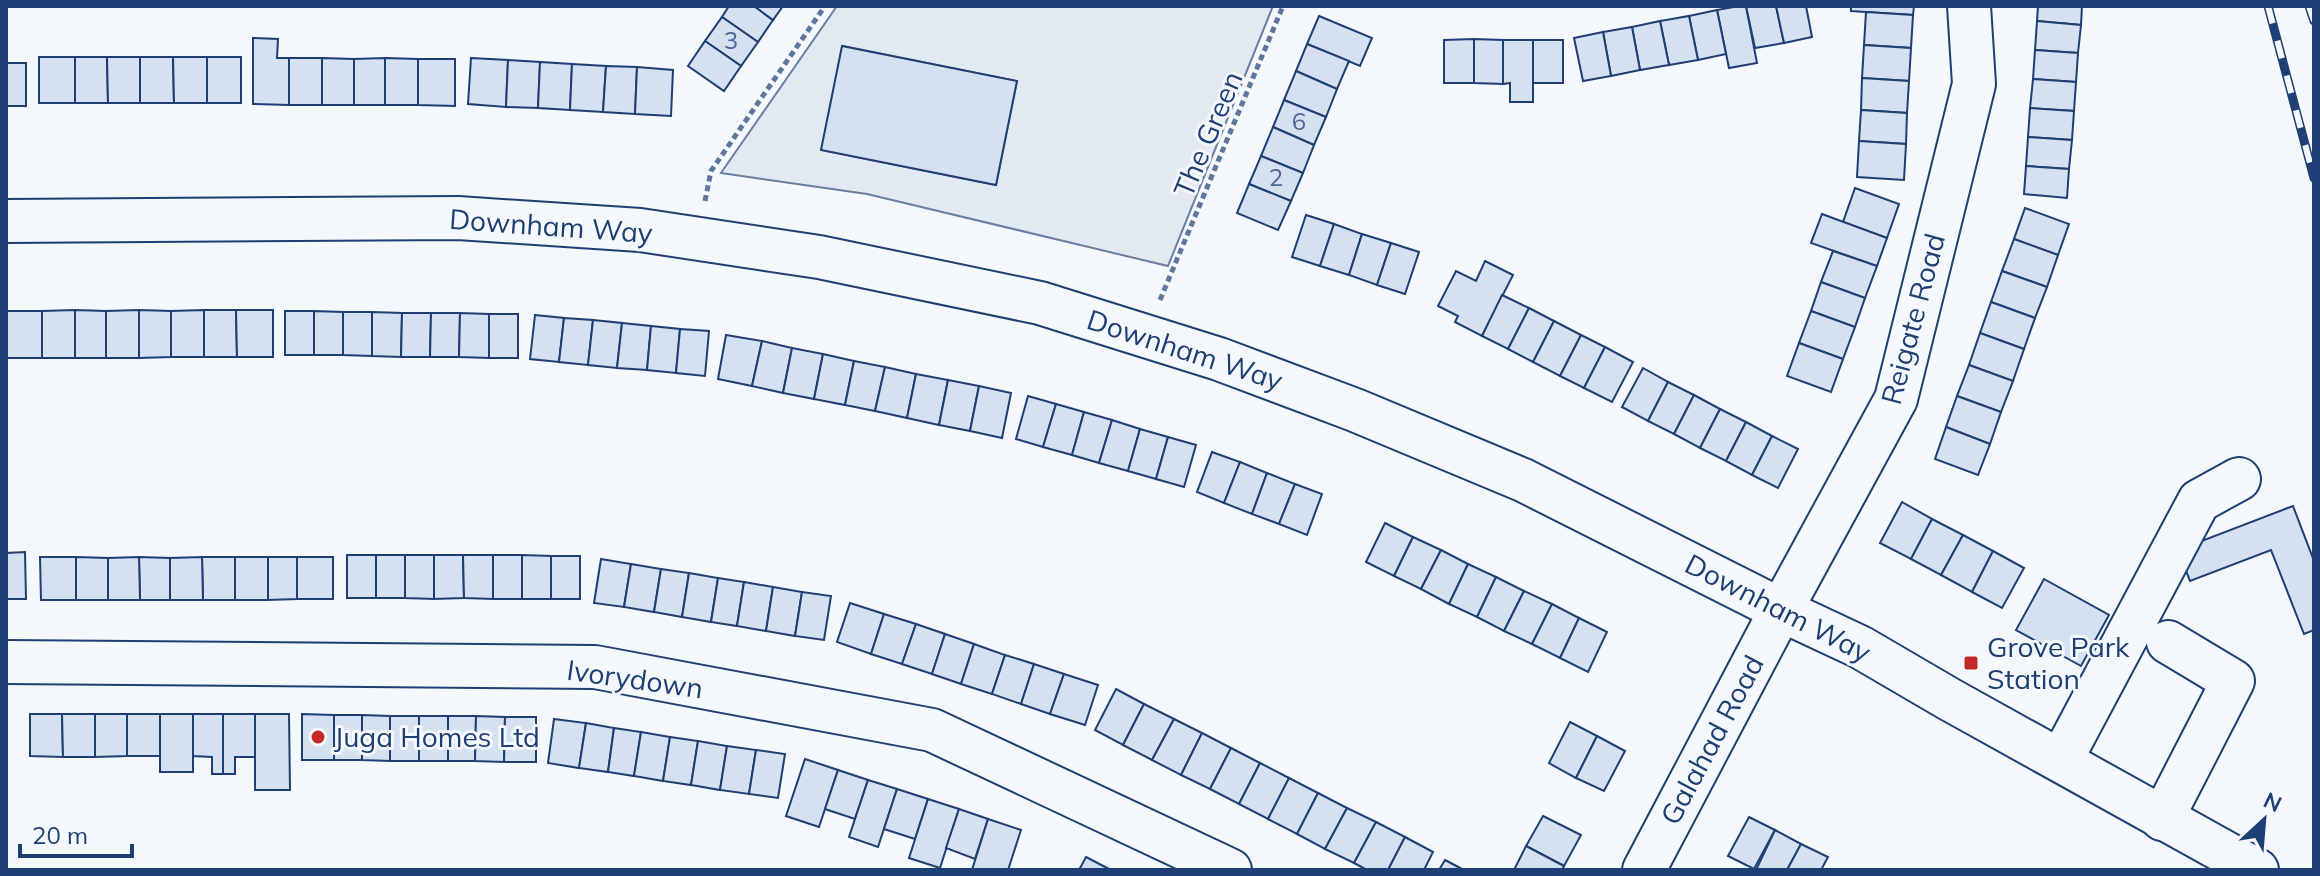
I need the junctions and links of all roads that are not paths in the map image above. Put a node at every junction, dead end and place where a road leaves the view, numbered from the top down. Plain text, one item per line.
1 (1969, 6) edge
2 (6, 221) edge
3 (2239, 479) dead end
4 (1781, 610) junction
5 (2168, 642) dead end
6 (6, 662) edge
7 (2061, 760) junction
8 (2162, 819) junction
9 (1226, 869) edge
10 (1644, 870) edge
11 (2257, 870) edge

1 - 4 street, Reigate Road
2 - 4 street, Downham Way
3 - 7 street
4 - 7 street, Downham Way
4 - 10 street, Galahad Road
5 - 8 street
6 - 9 street, Ivorydown
7 - 8 street, Downham Way
8 - 11 street, Downham Way

